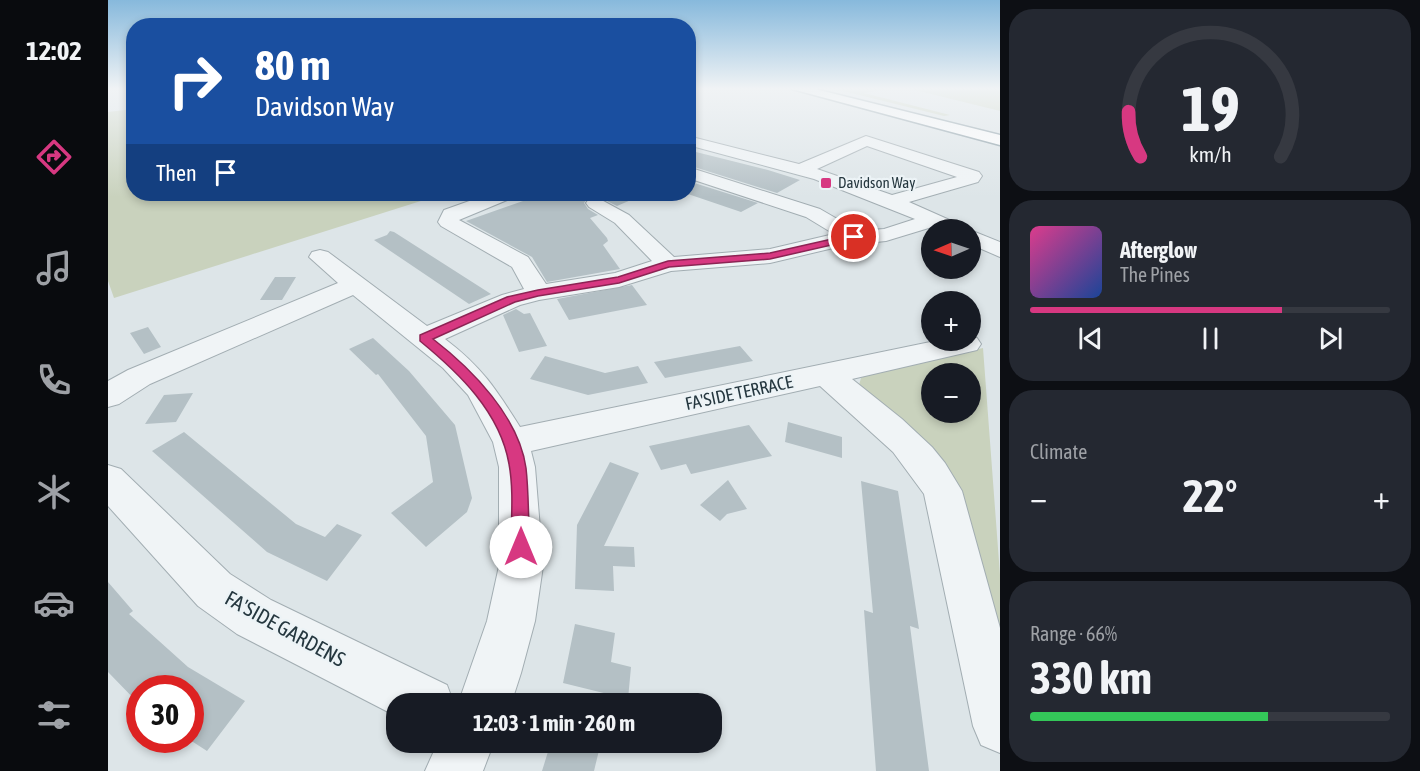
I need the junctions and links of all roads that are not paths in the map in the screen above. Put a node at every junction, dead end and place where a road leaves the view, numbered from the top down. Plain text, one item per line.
1 (941, 125) edge
2 (964, 125) edge
3 (1000, 134) edge
4 (1000, 140) edge
5 (696, 142) edge
6 (802, 169) junction
7 (696, 175) edge
8 (485, 201) edge
9 (891, 201) junction
10 (596, 203) dead end
11 (931, 219) edge
12 (921, 224) edge
13 (854, 237) junction
14 (981, 241) edge
15 (1000, 250) edge
16 (320, 257) dead end
17 (668, 264) junction
18 (355, 285) junction
19 (538, 293) junction
20 (424, 338) junction
21 (935, 351) edge
22 (827, 375) junction
23 (108, 396) edge
24 (512, 441) junction
25 (108, 480) edge
26 (987, 620) edge
27 (406, 693) edge
28 (488, 693) edge
29 (1000, 726) edge
30 (462, 753) edge
31 (454, 771) edge

1 - 4 highway
2 - 3 highway
5 - 6 street
6 - 9 street
6 - 9 street
7 - 13 street
8 - 19 street
9 - 11 street
10 - 17 street
12 - 13 street
13 - 17 street
14 - 15 street
16 - 18 street
17 - 19 street
18 - 20 street
18 - 23 street
19 - 20 street
20 - 24 street
21 - 22 street, FA'SIDE TERRACE
22 - 24 street, FA'SIDE TERRACE
22 - 26 street
24 - 28 street
25 - 27 street, FA'SIDE GARDENS
26 - 29 street
30 - 31 street

